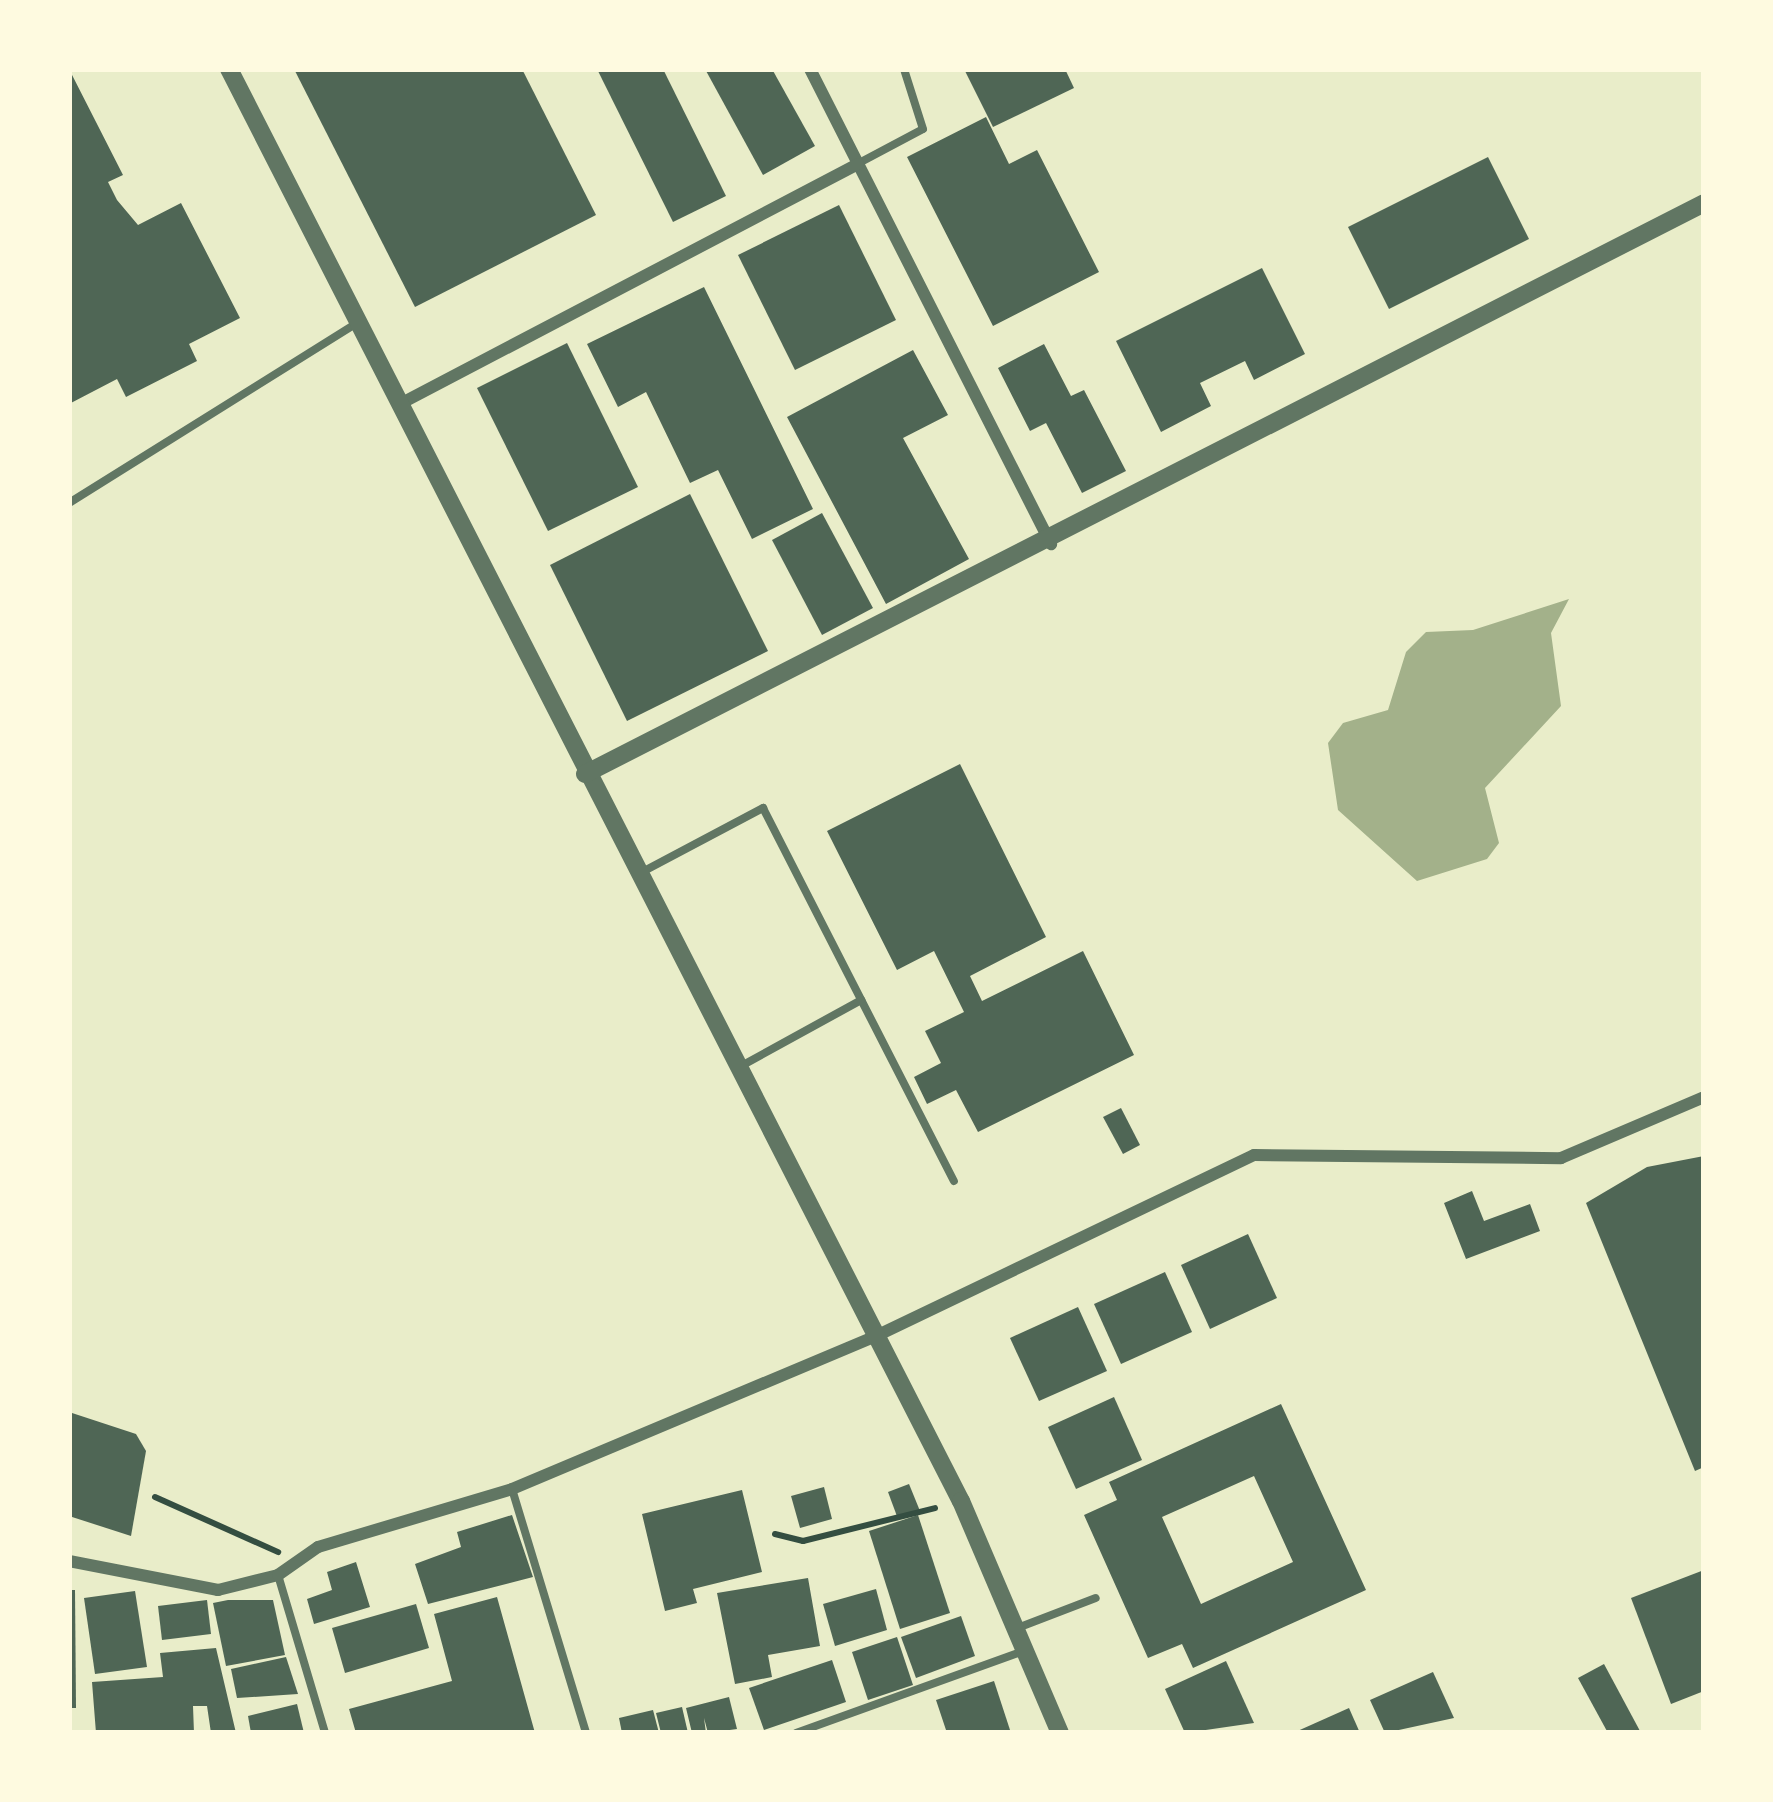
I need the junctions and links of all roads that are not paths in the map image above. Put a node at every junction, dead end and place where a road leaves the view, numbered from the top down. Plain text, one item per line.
1 (229, 69) edge
2 (810, 69) edge
3 (904, 69) edge
4 (858, 164) junction
5 (1704, 203) edge
6 (355, 324) junction
7 (398, 406) junction
8 (69, 503) edge
9 (1052, 544) junction
10 (585, 774) junction
11 (637, 875) junction
12 (861, 1000) junction
13 (736, 1069) junction
14 (1704, 1097) edge
15 (954, 1180) dead end
16 (874, 1337) junction
17 (512, 1489) junction
18 (69, 1562) edge
19 (278, 1575) junction
20 (1096, 1598) dead end
21 (1020, 1627) junction
22 (1029, 1648) junction
23 (326, 1733) edge
24 (586, 1733) edge
25 (796, 1733) edge
26 (1060, 1733) edge

1 - 6 street
2 - 4 street
3 - 4 lane
4 - 7 street
4 - 9 street
5 - 9 street
6 - 7 street
6 - 8 lane
7 - 10 street
9 - 10 street
10 - 11 street
11 - 12 lane
11 - 13 street
12 - 13 lane
12 - 15 lane
13 - 16 street
14 - 16 street
16 - 17 street
16 - 21 street
17 - 19 street
17 - 24 lane
18 - 19 street
19 - 23 lane
20 - 21 lane
21 - 22 street
22 - 25 lane
22 - 26 street

